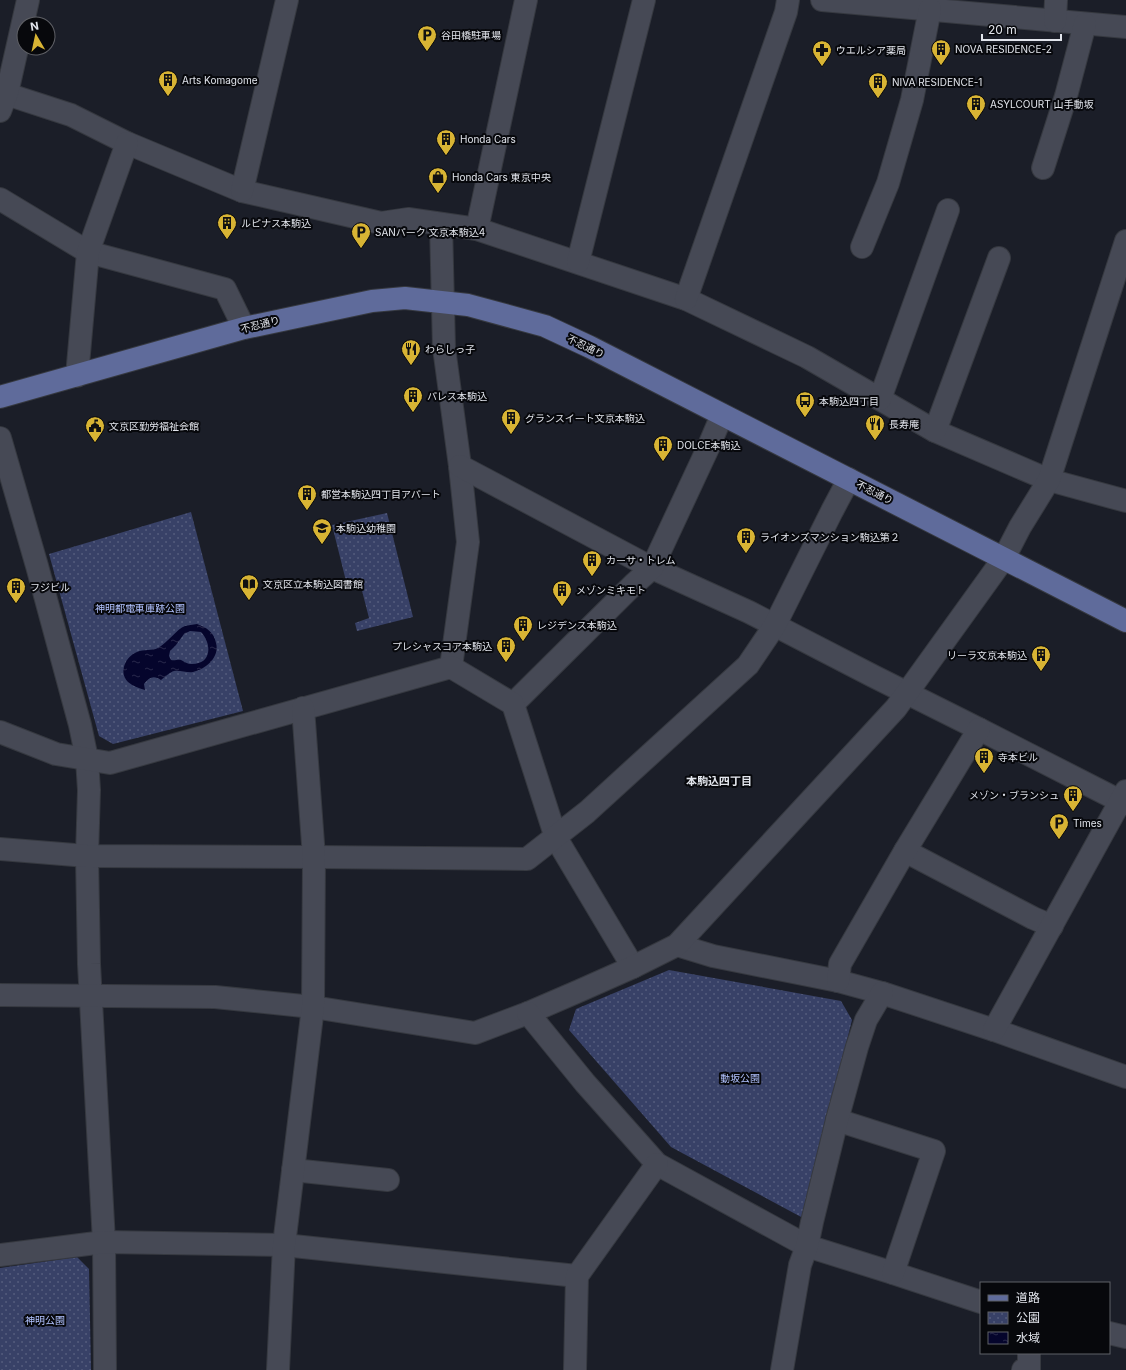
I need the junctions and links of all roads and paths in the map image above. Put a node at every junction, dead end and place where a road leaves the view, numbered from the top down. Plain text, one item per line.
1 (28, 0) edge
2 (288, 0) edge
3 (526, 0) edge
4 (644, 0) edge
5 (822, 0) edge
6 (787, 6) edge
7 (930, 9) junction
8 (1056, 10) edge
9 (1085, 24) junction
10 (1126, 27) edge
11 (2, 99) edge
12 (127, 143) junction
13 (1042, 168) dead end
14 (242, 191) junction
15 (0, 199) edge
16 (948, 210) dead end
17 (442, 224) junction
18 (477, 229) junction
19 (1126, 241) edge
20 (862, 248) dead end
21 (88, 252) junction
22 (999, 258) dead end
23 (578, 262) junction
24 (686, 299) junction
25 (442, 302) junction
26 (244, 328) junction
27 (77, 376) junction
28 (0, 397) edge
29 (880, 399) junction
30 (722, 415) junction
31 (936, 430) junction
32 (0, 438) edge
33 (460, 466) junction
34 (849, 479) junction
35 (1050, 480) junction
36 (1126, 501) edge
37 (1004, 558) junction
38 (652, 568) junction
39 (1126, 622) edge
40 (775, 625) junction
41 (451, 667) junction
42 (908, 693) junction
43 (513, 704) junction
44 (303, 708) junction
45 (980, 729) junction
46 (0, 732) edge
47 (87, 759) junction
48 (1124, 799) edge
49 (556, 838) junction
50 (0, 849) edge
51 (905, 851) junction
52 (87, 856) junction
53 (314, 856) junction
54 (1052, 926) junction
55 (678, 945) junction
56 (633, 967) junction
57 (838, 982) junction
58 (882, 993) junction
59 (0, 995) edge
60 (91, 997) junction
61 (313, 1007) junction
62 (528, 1013) junction
63 (994, 1030) junction
64 (1126, 1077) edge
65 (837, 1120) junction
66 (657, 1164) junction
67 (293, 1170) junction
68 (388, 1180) dead end
69 (104, 1242) junction
70 (284, 1245) junction
71 (807, 1246) junction
72 (0, 1255) edge
73 (893, 1273) junction
74 (577, 1276) junction
75 (980, 1302) edge
76 (1110, 1333) edge
77 (1126, 1337) edge
78 (106, 1370) edge
79 (278, 1370) edge
80 (575, 1370) edge
81 (782, 1370) edge

1 - 11 street
2 - 14 street
3 - 18 street
4 - 23 street
5 - 7 street
6 - 24 street
7 - 8 street
7 - 20 street
8 - 9 street
9 - 10 street
9 - 13 street
11 - 12 street
12 - 14 street
12 - 21 street
14 - 17 street
15 - 21 street
16 - 29 street
17 - 18 street
17 - 25 street
18 - 23 street
19 - 35 street
21 - 26 street
21 - 27 street
22 - 31 street
23 - 24 street
24 - 29 street
25 - 26 main road, 不忍通り
25 - 30 main road, 不忍通り
25 - 33 street
26 - 27 main road, 不忍通り
27 - 28 main road, 不忍通り
29 - 31 street
30 - 34 main road, 不忍通り
30 - 38 street
31 - 35 street
32 - 47 street
33 - 38 street
33 - 41 street
34 - 37 main road, 不忍通り
34 - 40 street
35 - 36 street
35 - 37 street
37 - 39 main road, 不忍通り
37 - 42 street
38 - 40 street
38 - 43 street
40 - 42 street
40 - 49 street
41 - 43 street
41 - 44 street
42 - 45 street
42 - 55 street
43 - 49 street
44 - 47 street
44 - 53 street
45 - 48 street
45 - 51 street
46 - 47 street
47 - 52 street
48 - 54 street
49 - 53 street
49 - 56 street
50 - 52 street
51 - 54 street
51 - 57 street
52 - 53 street
52 - 60 street
53 - 61 street
54 - 63 street
55 - 56 street
55 - 57 street
56 - 62 street
57 - 58 street
58 - 63 street
58 - 65 street
59 - 60 street
60 - 61 street
60 - 69 street
61 - 62 street
61 - 67 street
62 - 66 street
63 - 64 street
65 - 71 street
65 - 73 street
66 - 71 street
66 - 74 street
67 - 68 street
67 - 70 street
69 - 70 street
69 - 72 street
69 - 78 street
70 - 74 street
70 - 79 street
71 - 73 street
71 - 81 street
73 - 75 street
74 - 80 street
76 - 77 street

